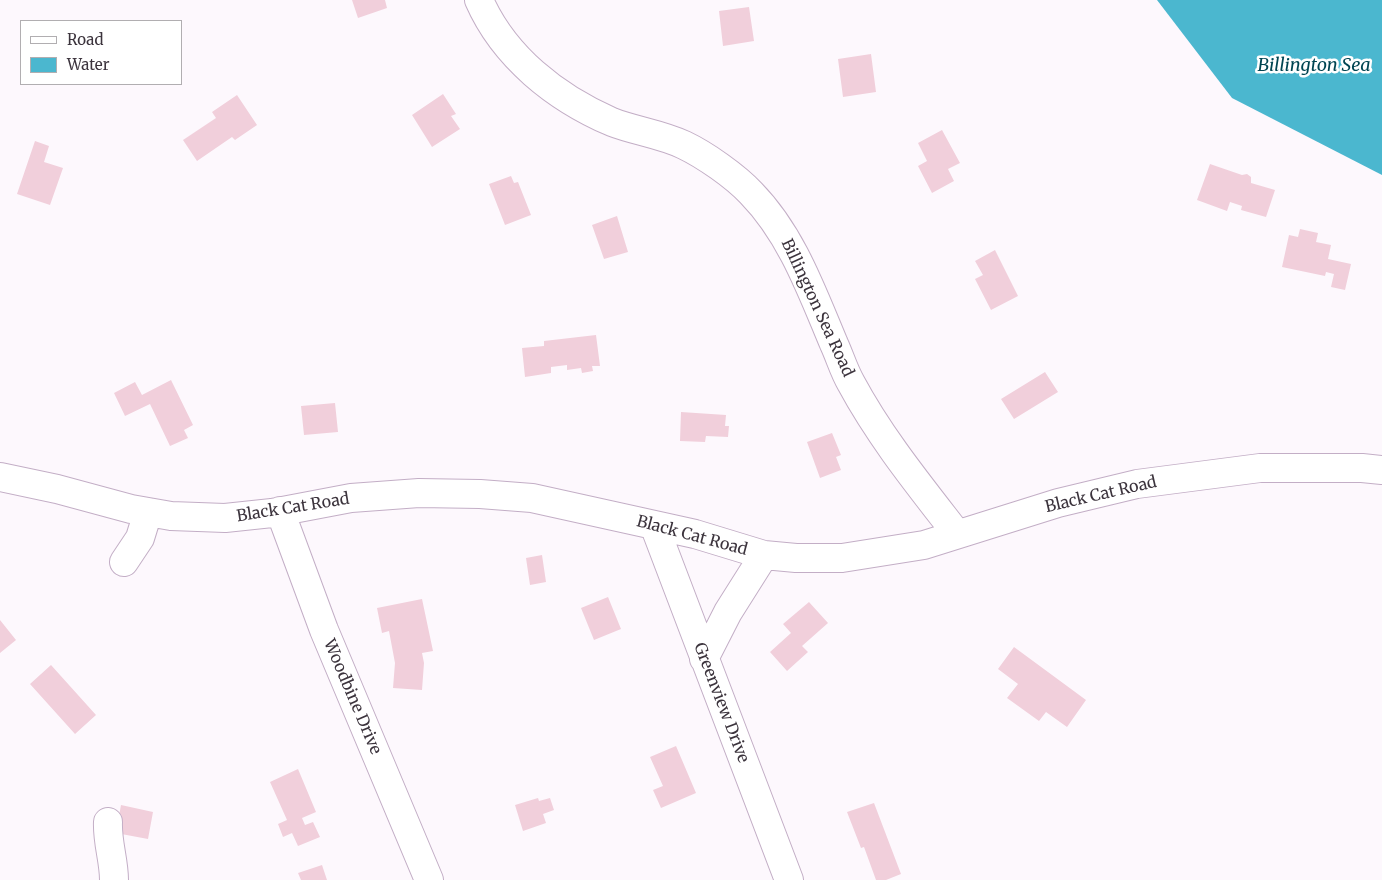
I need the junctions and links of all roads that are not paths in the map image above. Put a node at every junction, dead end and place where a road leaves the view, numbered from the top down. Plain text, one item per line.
1 (479, 0) edge
2 (1382, 470) edge
3 (0, 477) edge
4 (280, 511) junction
5 (148, 512) junction
6 (654, 525) junction
7 (957, 534) junction
8 (764, 555) junction
9 (124, 562) dead end
10 (704, 659) junction
11 (108, 822) dead end
12 (114, 880) edge
13 (429, 880) edge
14 (789, 880) edge

1 - 7 street, Billington Sea Road
2 - 7 street, Black Cat Road
3 - 5 street, Black Cat Road
4 - 5 street, Black Cat Road
4 - 6 street, Black Cat Road
4 - 13 street, Woodbine Drive
5 - 9 street
6 - 8 street, Black Cat Road
6 - 10 street, Greenview Drive
7 - 8 street, Black Cat Road
8 - 10 street
10 - 14 street, Greenview Drive
11 - 12 street

